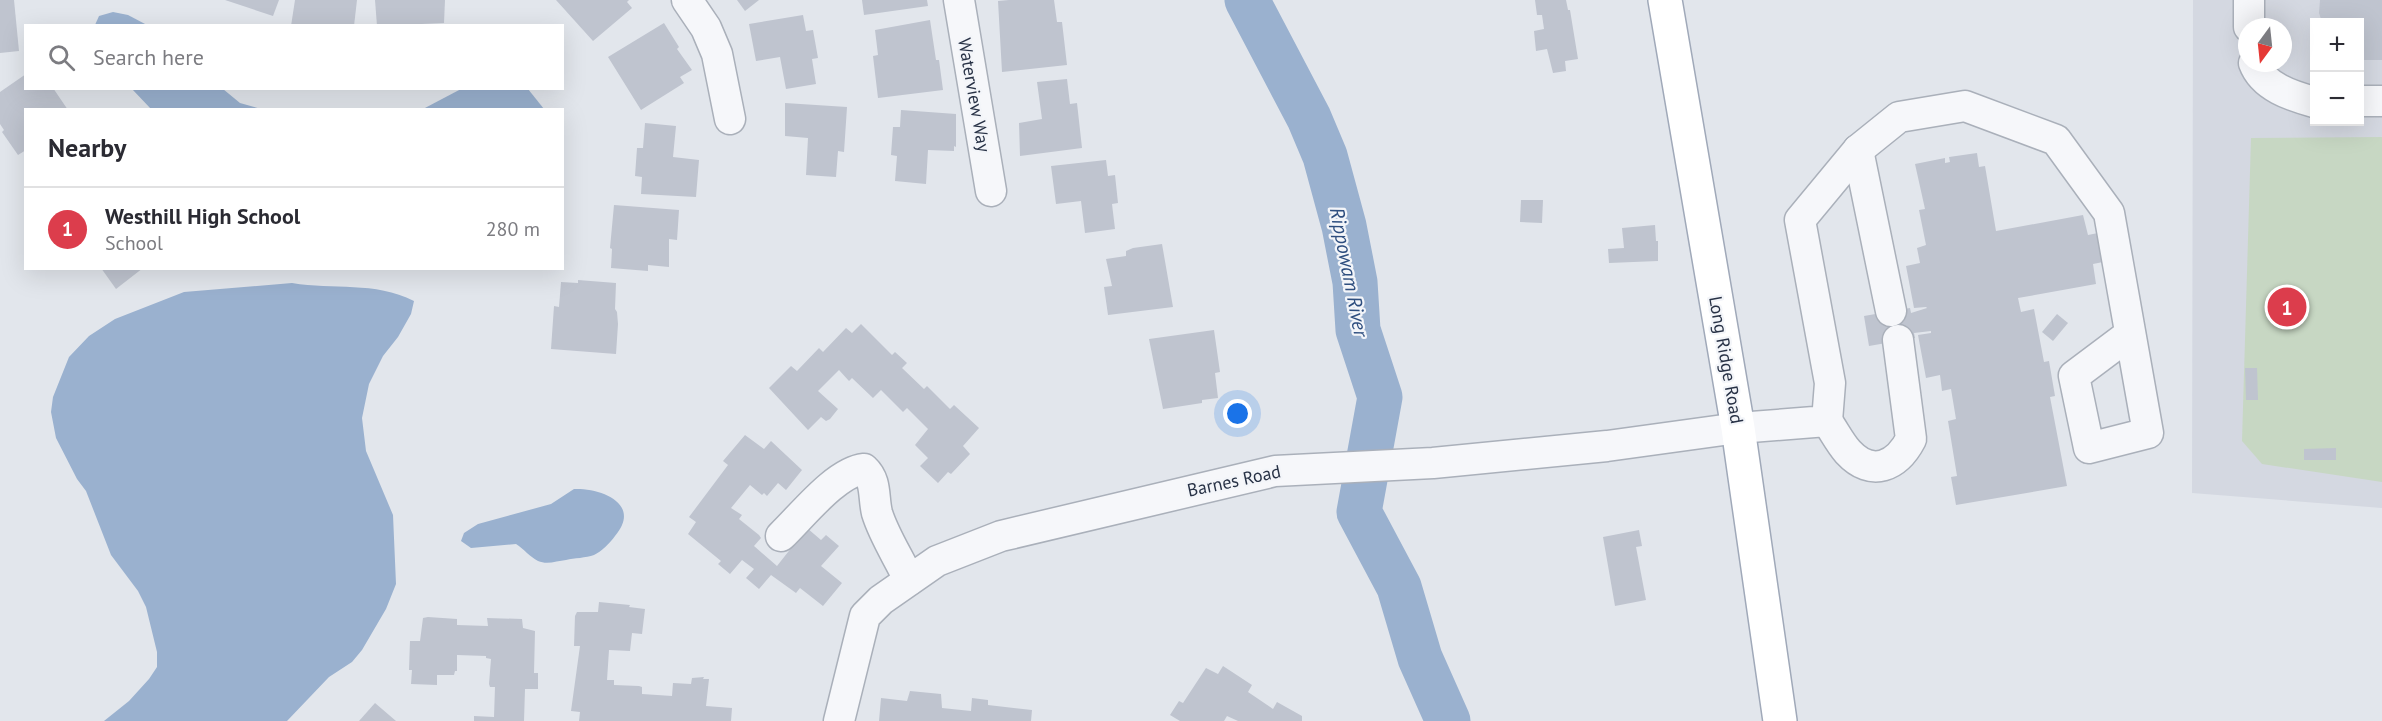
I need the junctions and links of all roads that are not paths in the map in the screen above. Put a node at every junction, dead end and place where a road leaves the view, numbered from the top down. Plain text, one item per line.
1 (687, 0) edge
2 (959, 0) edge
3 (1665, 0) edge
4 (2249, 0) edge
5 (2249, 18) edge
6 (2257, 72) edge
7 (2310, 101) edge
8 (2382, 101) edge
9 (2364, 102) edge
10 (730, 119) dead end
11 (1858, 150) junction
12 (991, 191) dead end
13 (1891, 311) dead end
14 (2130, 334) dead end
15 (1898, 340) dead end
16 (1827, 421) junction
17 (1738, 428) junction
18 (781, 536) dead end
19 (909, 580) junction
20 (839, 721) edge
21 (1780, 721) edge

1 - 10 street
2 - 12 street, Waterview Way
3 - 17 main road, Long Ridge Road
4 - 5 street
6 - 7 street
8 - 9 street
11 - 13 street
11 - 14 street
11 - 16 street
15 - 16 street
16 - 17 street, Barnes Road
17 - 19 street, Barnes Road
17 - 21 main road, Long Ridge Road
18 - 19 street
19 - 20 street, Barnes Road

